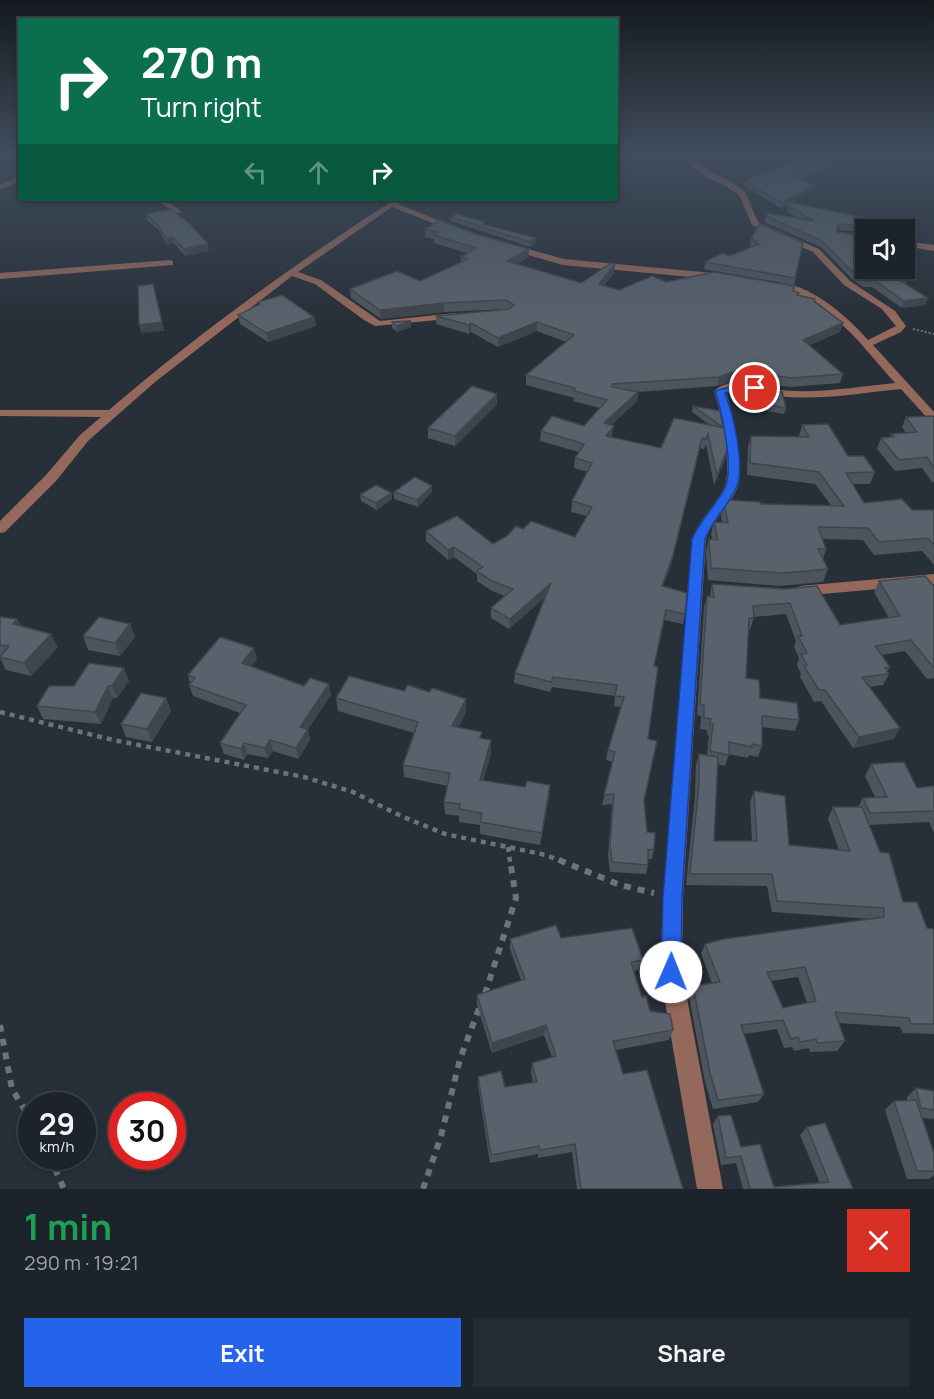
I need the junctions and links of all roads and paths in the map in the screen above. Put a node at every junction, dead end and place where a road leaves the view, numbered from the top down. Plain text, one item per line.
1 (381, 211) edge
2 (417, 211) edge
3 (750, 211) edge
4 (469, 234) edge
5 (502, 244) edge
6 (915, 245) edge
7 (934, 248) edge
8 (170, 263) dead end
9 (291, 273) junction
10 (0, 276) edge
11 (732, 279) edge
12 (764, 284) edge
13 (464, 315) edge
14 (901, 326) junction
15 (934, 334) edge
16 (867, 344) junction
17 (904, 385) junction
18 (0, 413) edge
19 (111, 414) junction
20 (931, 415) edge
21 (0, 529) edge
22 (934, 579) edge
23 (780, 593) edge
24 (0, 712) edge
25 (508, 847) junction
26 (673, 897) junction
27 (0, 1025) edge
28 (18, 1099) edge
29 (55, 1170) edge
30 (64, 1189) edge
31 (423, 1189) edge
32 (710, 1189) edge

1 - 9 street
2 - 4 street
3 - 14 street
5 - 11 street
6 - 7 street
8 - 10 street
9 - 13 street
9 - 19 street
12 - 16 street
14 - 15 path
14 - 16 street
16 - 17 street
17 - 20 street
17 - 26 street
18 - 19 street
19 - 21 street
22 - 23 street
24 - 25 path
25 - 26 path
25 - 31 path
26 - 32 street
27 - 28 path
29 - 30 path

